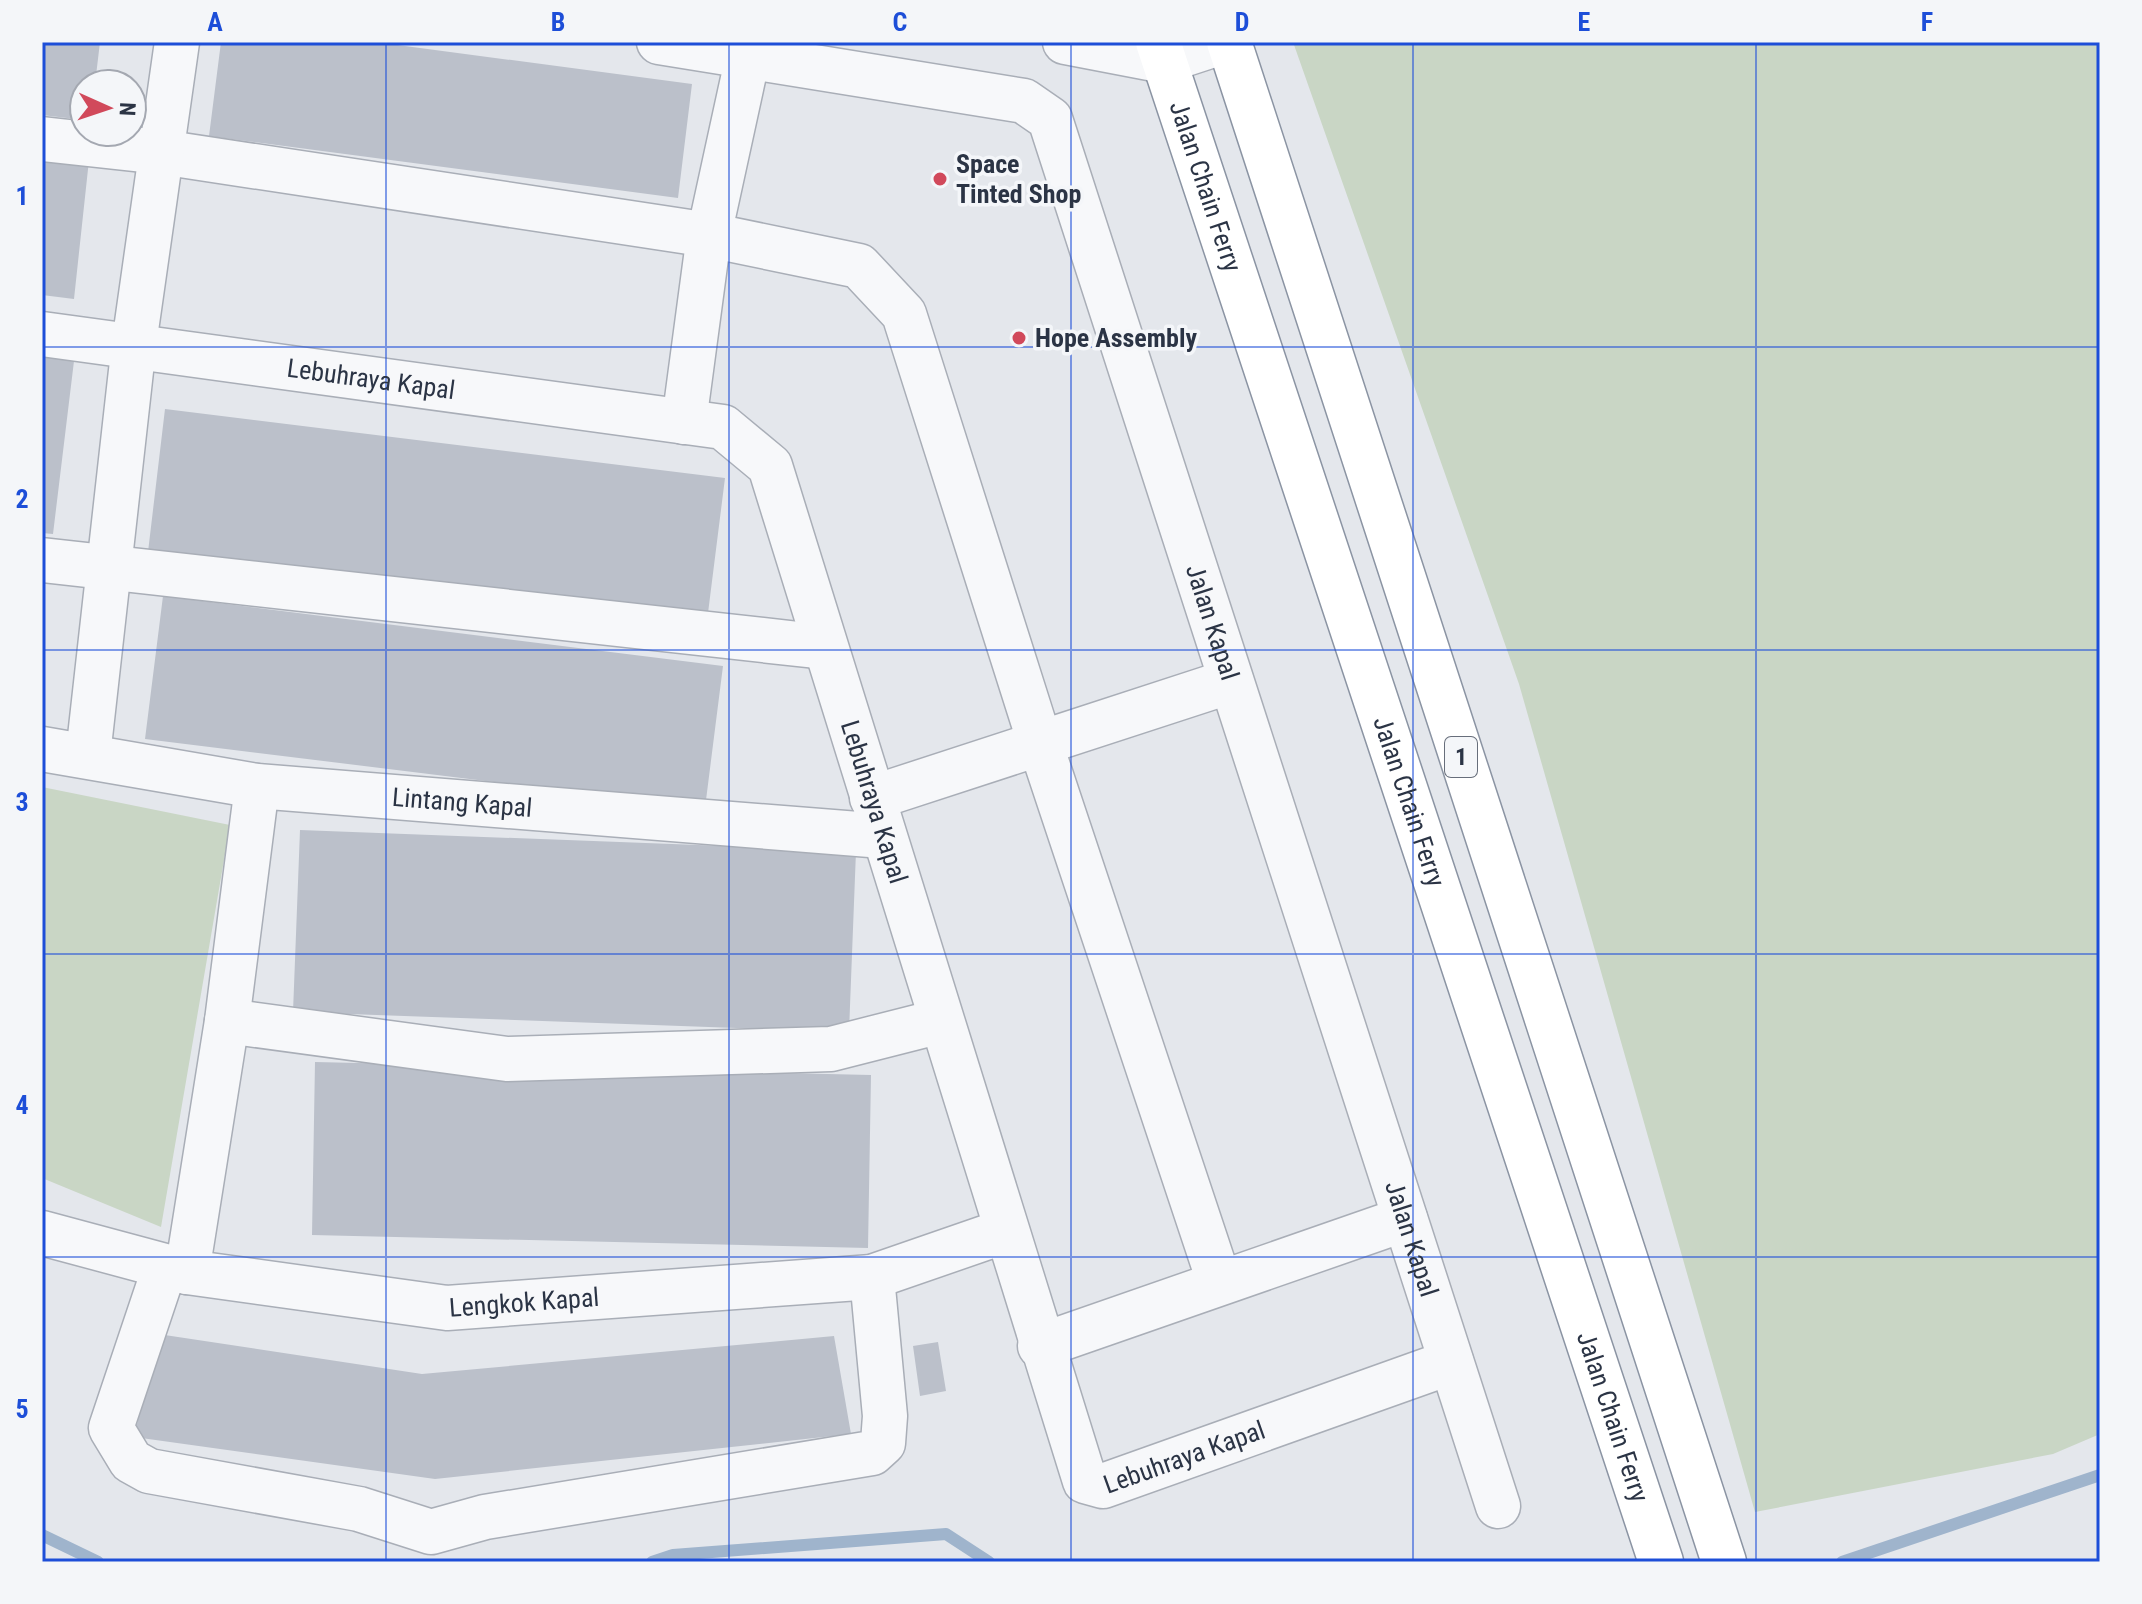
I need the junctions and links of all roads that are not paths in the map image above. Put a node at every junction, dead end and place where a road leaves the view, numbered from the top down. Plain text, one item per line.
1 (177, 42) edge
2 (659, 42) edge
3 (1065, 42) edge
4 (1222, 42) edge
5 (1229, 42) edge
6 (1161, 51) edge
7 (748, 56) junction
8 (42, 139) edge
9 (161, 152) junction
10 (709, 235) junction
11 (42, 334) edge
12 (134, 344) junction
13 (684, 422) junction
14 (42, 560) edge
15 (109, 569) junction
16 (825, 647) junction
17 (1231, 681) junction
18 (1041, 746) junction
19 (42, 749) edge
20 (88, 755) junction
21 (257, 786) junction
22 (878, 817) junction
23 (227, 1021) junction
24 (941, 1021) junction
25 (1405, 1219) junction
26 (1005, 1231) junction
27 (42, 1233) edge
28 (176, 1269) junction
29 (872, 1277) junction
30 (1219, 1281) junction
31 (1040, 1346) junction
32 (1451, 1362) junction
33 (1498, 1506) dead end
34 (1661, 1562) edge
35 (1724, 1562) edge

1 - 9 street
2 - 7 street, Jalan Kapal
3 - 6 street
4 - 6 street
5 - 35 highway, 1
6 - 34 highway, Jalan Chain Ferry
7 - 10 street
7 - 17 street, Jalan Kapal
8 - 9 street
9 - 10 street
9 - 12 street
10 - 13 street
10 - 18 street
11 - 12 street, Lebuhraya Kapal
12 - 13 street, Lebuhraya Kapal
12 - 15 street
13 - 16 street, Lebuhraya Kapal
14 - 15 street
15 - 16 street
15 - 20 street
16 - 22 street, Lebuhraya Kapal
17 - 18 street
17 - 25 street, Jalan Kapal
18 - 22 street
18 - 30 street
19 - 20 street, Lintang Kapal
20 - 21 street, Lintang Kapal
21 - 22 street, Lintang Kapal
21 - 23 street
22 - 24 street, Lebuhraya Kapal
23 - 24 street
23 - 28 street
24 - 26 street, Lebuhraya Kapal
25 - 30 street
25 - 32 street, Jalan Kapal
26 - 29 street, Lengkok Kapal
26 - 31 street, Lebuhraya Kapal
27 - 28 street, Lengkok Kapal
28 - 29 street, Lengkok Kapal
28 - 29 street
30 - 31 street
31 - 32 street, Lebuhraya Kapal
32 - 33 street, Jalan Kapal

